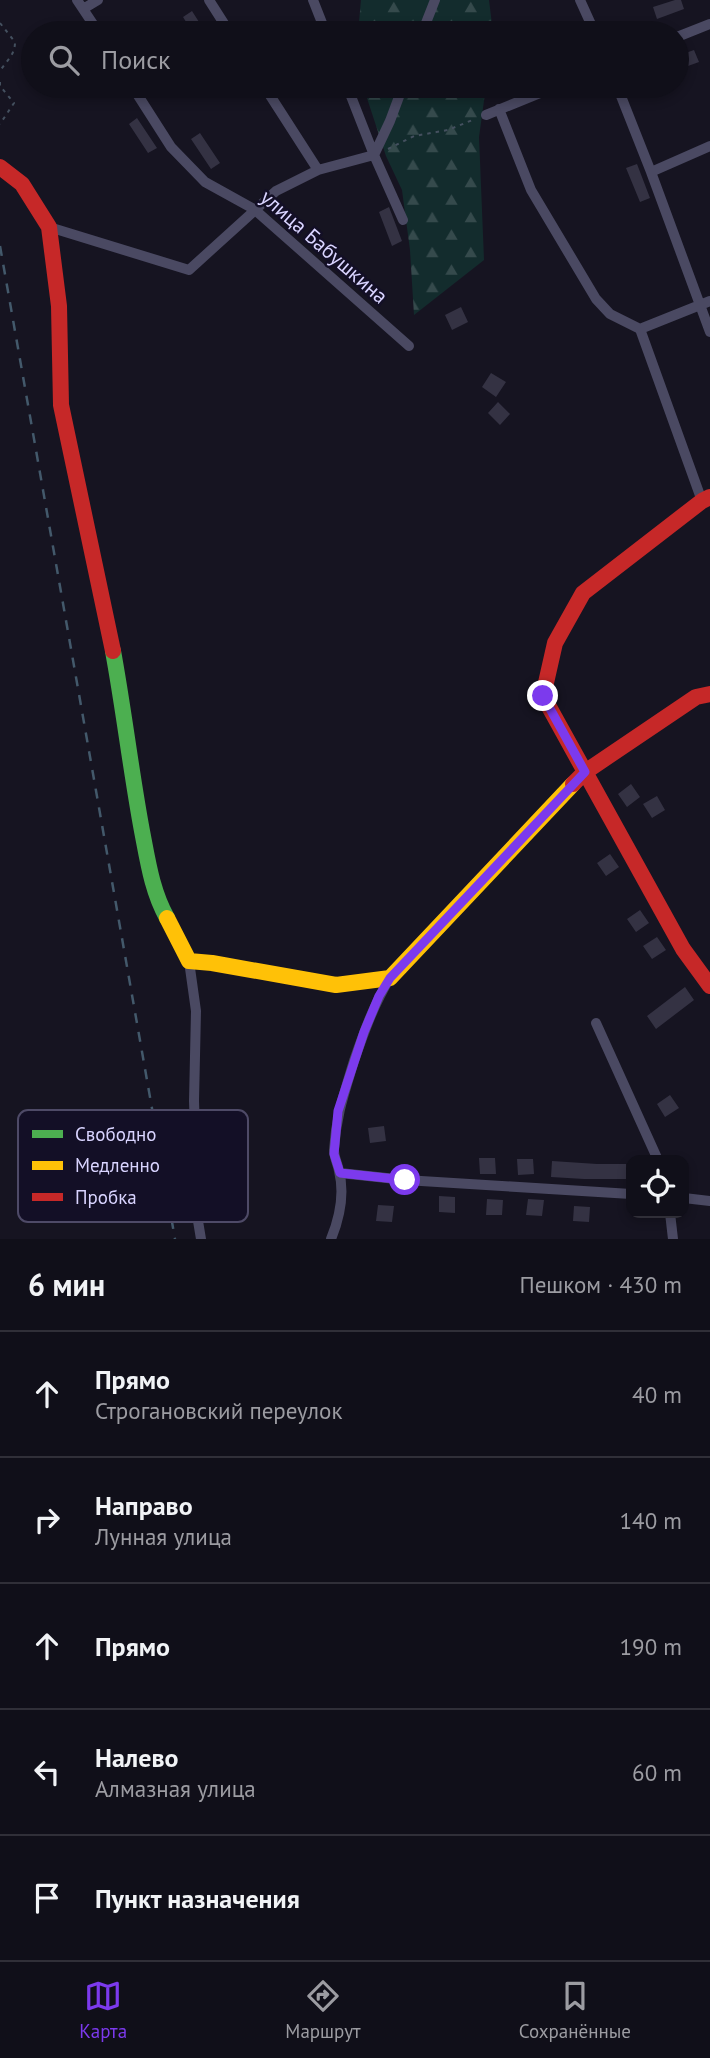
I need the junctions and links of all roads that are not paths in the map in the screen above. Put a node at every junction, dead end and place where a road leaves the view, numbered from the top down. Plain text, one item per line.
1 (98, 0) edge
2 (209, 0) edge
3 (313, 0) edge
4 (435, 0) edge
5 (582, 0) edge
6 (80, 4) edge
7 (91, 21) edge
8 (222, 21) edge
9 (321, 21) edge
10 (427, 21) edge
11 (590, 21) edge
12 (710, 24) edge
13 (689, 32) edge
14 (140, 98) edge
15 (272, 98) edge
16 (352, 98) edge
17 (398, 98) edge
18 (527, 98) edge
19 (622, 98) edge
20 (499, 109) junction
21 (486, 115) road end
22 (710, 146) edge
23 (374, 155) junction
24 (0, 167) edge
25 (318, 170) junction
26 (651, 172) junction
27 (254, 209) junction
28 (404, 220) dead end
29 (49, 227) junction
30 (705, 303) edge
31 (640, 329) junction
32 (710, 332) edge
33 (409, 346) dead end
34 (706, 499) edge
35 (710, 694) edge
36 (585, 772) junction
37 (189, 961) junction
38 (390, 978) junction
39 (710, 986) edge
40 (596, 1023) dead end
41 (194, 1110) edge
42 (656, 1155) edge
43 (340, 1173) junction
44 (626, 1194) edge
45 (689, 1199) edge
46 (710, 1201) edge
47 (671, 1218) edge
48 (331, 1239) edge
49 (673, 1239) edge

1 - 6 street
2 - 8 street
3 - 9 street
4 - 10 street
5 - 11 street
6 - 7 street
12 - 13 street
14 - 27 street, улица Бабушкина
15 - 25 street
16 - 23 street
17 - 23 street
18 - 20 street
19 - 26 street
20 - 21 street
20 - 31 street
22 - 26 street
23 - 25 street
23 - 28 street
24 - 29 street
25 - 27 street
26 - 30 street
27 - 29 street
27 - 33 street, улица Бабушкина
29 - 37 street
30 - 31 street
30 - 32 street
31 - 34 street
34 - 36 street
35 - 36 street
36 - 38 street
36 - 39 street
37 - 38 street
37 - 41 street
38 - 43 street
40 - 42 street
43 - 44 street
43 - 48 street
45 - 46 street
47 - 49 street

